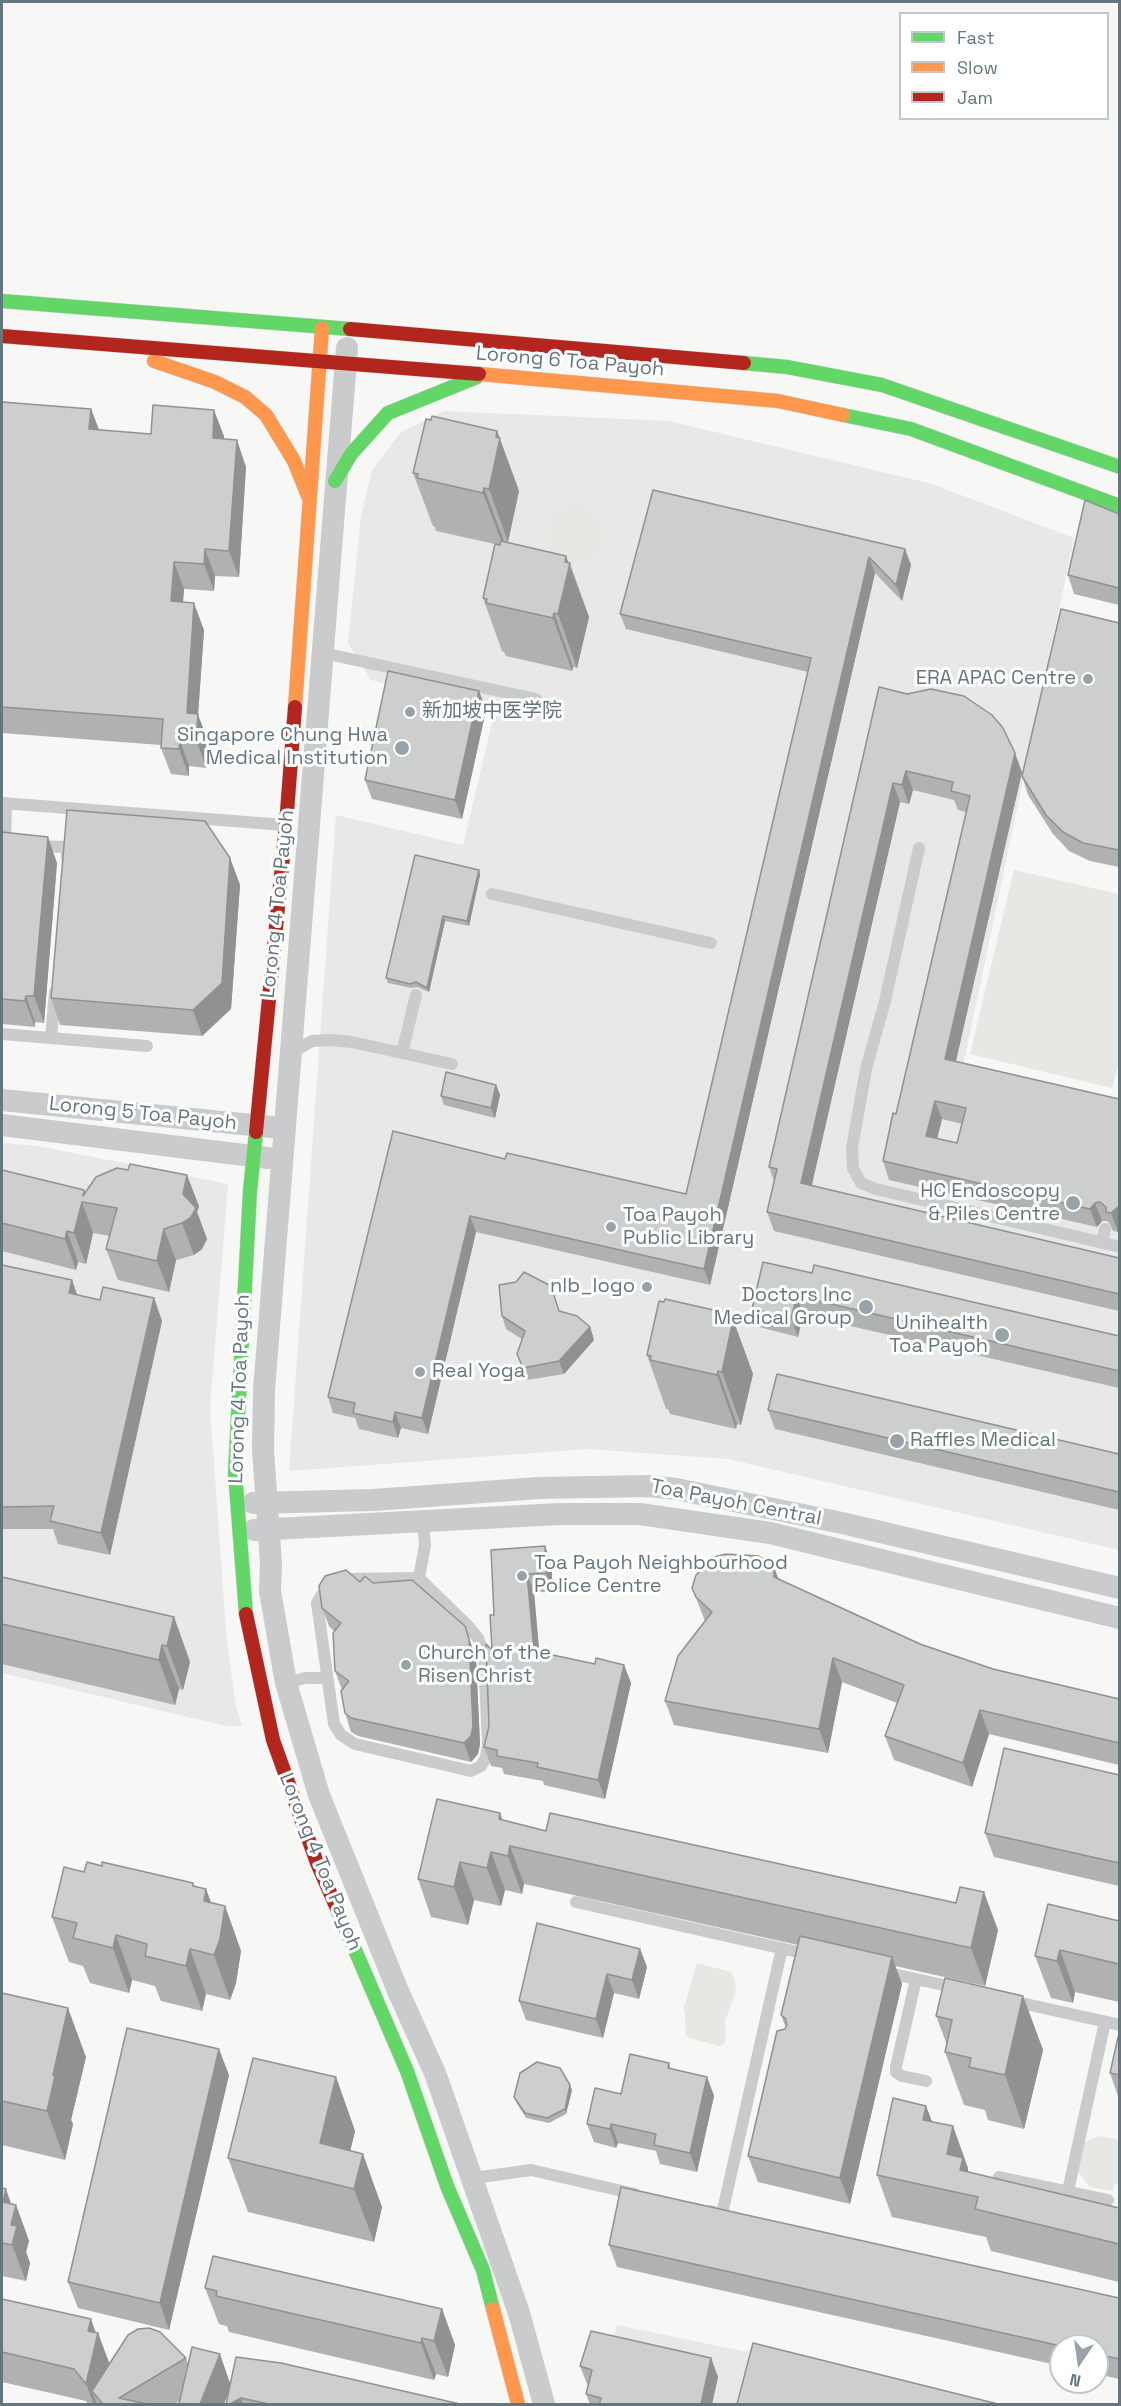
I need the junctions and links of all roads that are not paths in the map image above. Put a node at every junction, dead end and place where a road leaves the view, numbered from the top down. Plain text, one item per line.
1 (2, 301) edge
2 (322, 328) junction
3 (347, 329) junction
4 (2, 336) edge
5 (107, 345) junction
6 (320, 362) junction
7 (346, 362) junction
8 (486, 374) junction
9 (1119, 467) edge
10 (335, 481) junction
11 (310, 502) junction
12 (1119, 506) edge
13 (323, 653) junction
14 (536, 699) dead end
15 (4, 803) edge
16 (286, 825) junction
17 (3, 845) edge
18 (920, 848) dead end
19 (65, 876) edge
20 (492, 894) dead end
21 (711, 943) dead end
22 (56, 980) edge
23 (416, 995) dead end
24 (2, 1034) edge
25 (51, 1038) junction
26 (147, 1046) dead end
27 (291, 1053) junction
28 (402, 1053) junction
29 (453, 1064) dead end
30 (2, 1100) edge
31 (2, 1125) edge
32 (256, 1125) junction
33 (285, 1129) junction
34 (253, 1156) junction
35 (282, 1159) junction
36 (1105, 1229) edge
37 (1102, 1243) junction
38 (1119, 1247) edge
39 (266, 1503) junction
40 (237, 1504) junction
41 (423, 1523) junction
42 (268, 1530) junction
43 (238, 1531) junction
44 (419, 1578) junction
45 (1119, 1588) edge
46 (1119, 1618) edge
47 (327, 1678) junction
48 (286, 1683) junction
49 (576, 1902) edge
50 (782, 1948) junction
51 (827, 1959) edge
52 (871, 1969) edge
53 (916, 1979) junction
54 (972, 1992) edge
55 (994, 1997) edge
56 (1105, 2022) junction
57 (1119, 2025) edge
58 (926, 2081) dead end
59 (472, 2177) junction
60 (999, 2177) edge
61 (447, 2186) junction
62 (1068, 2191) junction
63 (642, 2196) edge
64 (1108, 2200) dead end
65 (699, 2209) edge
66 (518, 2404) edge
67 (544, 2404) edge

1 - 2 main road, Lorong 6 Toa Payoh
2 - 3 main road, Lorong 6 Toa Payoh
2 - 6 main road, Lorong 4 Toa Payoh
3 - 7 street, Lorong 4 Toa Payoh
3 - 9 main road, Lorong 6 Toa Payoh
4 - 5 main road, Lorong 6 Toa Payoh
5 - 6 main road, Lorong 6 Toa Payoh
5 - 11 main road
6 - 7 main road, Lorong 6 Toa Payoh
6 - 11 main road, Lorong 4 Toa Payoh
7 - 8 main road, Lorong 6 Toa Payoh
7 - 10 street, Lorong 4 Toa Payoh
8 - 10 main road
8 - 12 main road, Lorong 6 Toa Payoh
10 - 13 street, Lorong 4 Toa Payoh
11 - 16 main road, Lorong 4 Toa Payoh
13 - 14 lane
13 - 27 street, Lorong 4 Toa Payoh
15 - 16 lane
15 - 17 lane
16 - 32 main road, Lorong 4 Toa Payoh
17 - 19 lane
18 - 37 lane
20 - 21 lane
22 - 25 lane
23 - 28 lane
24 - 25 lane
25 - 26 lane
27 - 28 lane
27 - 33 street, Lorong 4 Toa Payoh
28 - 29 lane
30 - 32 street, Lorong 5 Toa Payoh
31 - 34 street, Lorong 5 Toa Payoh
32 - 33 street, Lorong 5 Toa Payoh
32 - 34 main road, Lorong 4 Toa Payoh
33 - 35 street, Lorong 4 Toa Payoh
34 - 35 street, Lorong 5 Toa Payoh
34 - 40 main road, Lorong 4 Toa Payoh
35 - 39 street, Lorong 4 Toa Payoh
36 - 37 lane
37 - 38 lane
39 - 40 street, Toa Payoh Central
39 - 42 street, Lorong 4 Toa Payoh
39 - 45 street, Toa Payoh Central
40 - 43 main road, Lorong 4 Toa Payoh
41 - 42 street, Toa Payoh Central
41 - 44 lane
41 - 46 street, Toa Payoh Central
42 - 43 street, Toa Payoh Central
42 - 48 street, Lorong 4 Toa Payoh
43 - 61 main road, Lorong 4 Toa Payoh
44 - 47 lane
44 - 47 lane
47 - 48 lane
48 - 59 street, Lorong 4 Toa Payoh
49 - 50 lane
50 - 51 lane
50 - 65 lane
52 - 53 lane
53 - 54 lane
53 - 58 lane
55 - 56 lane
56 - 57 lane
56 - 62 lane
59 - 61 lane
59 - 63 lane
59 - 67 street, Lorong 4 Toa Payoh
60 - 62 lane
61 - 66 main road, Lorong 4 Toa Payoh
62 - 64 lane

